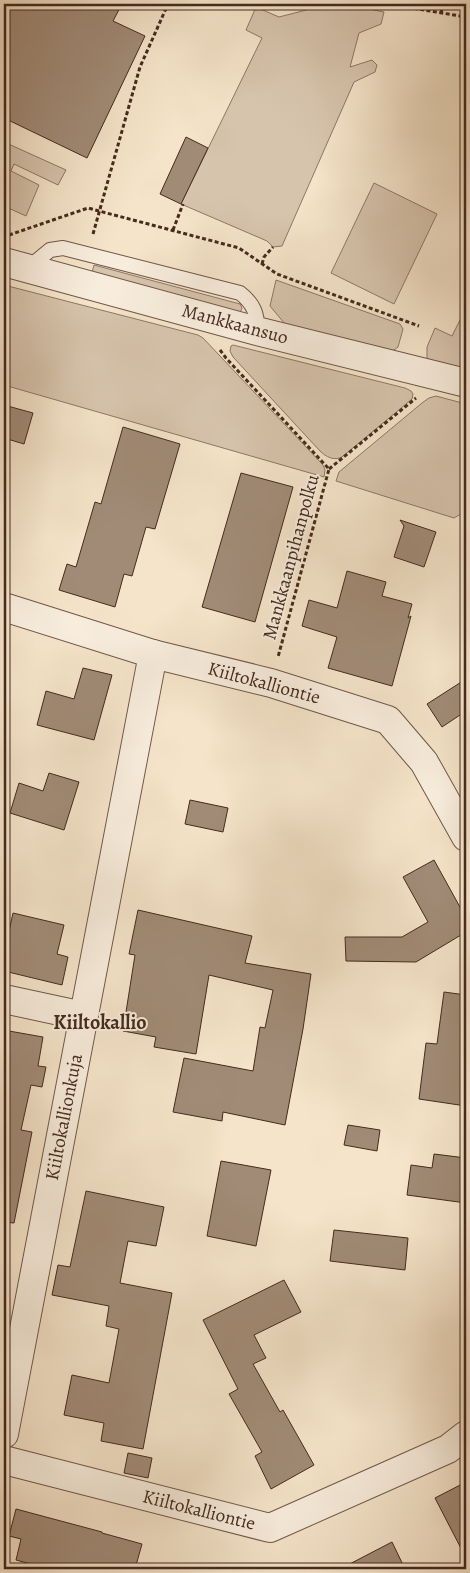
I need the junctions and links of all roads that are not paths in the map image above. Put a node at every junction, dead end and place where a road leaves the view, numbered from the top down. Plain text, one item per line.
1 (16, 265) edge
2 (257, 331) junction
3 (466, 383) edge
4 (4, 607) edge
5 (153, 654) junction
6 (466, 836) edge
7 (4, 999) edge
8 (83, 1016) junction
9 (4, 1434) edge
10 (466, 1435) edge
11 (4, 1460) edge

1 - 2 street, Mankkaansuo
1 - 2 lane
2 - 3 street, Mankkaansuo
4 - 5 street, Kiiltokalliontie
5 - 6 street, Kiiltokalliontie
5 - 8 street, Kiiltokallionkuja
7 - 8 street
8 - 9 street, Kiiltokallionkuja
10 - 11 street, Kiiltokalliontie

